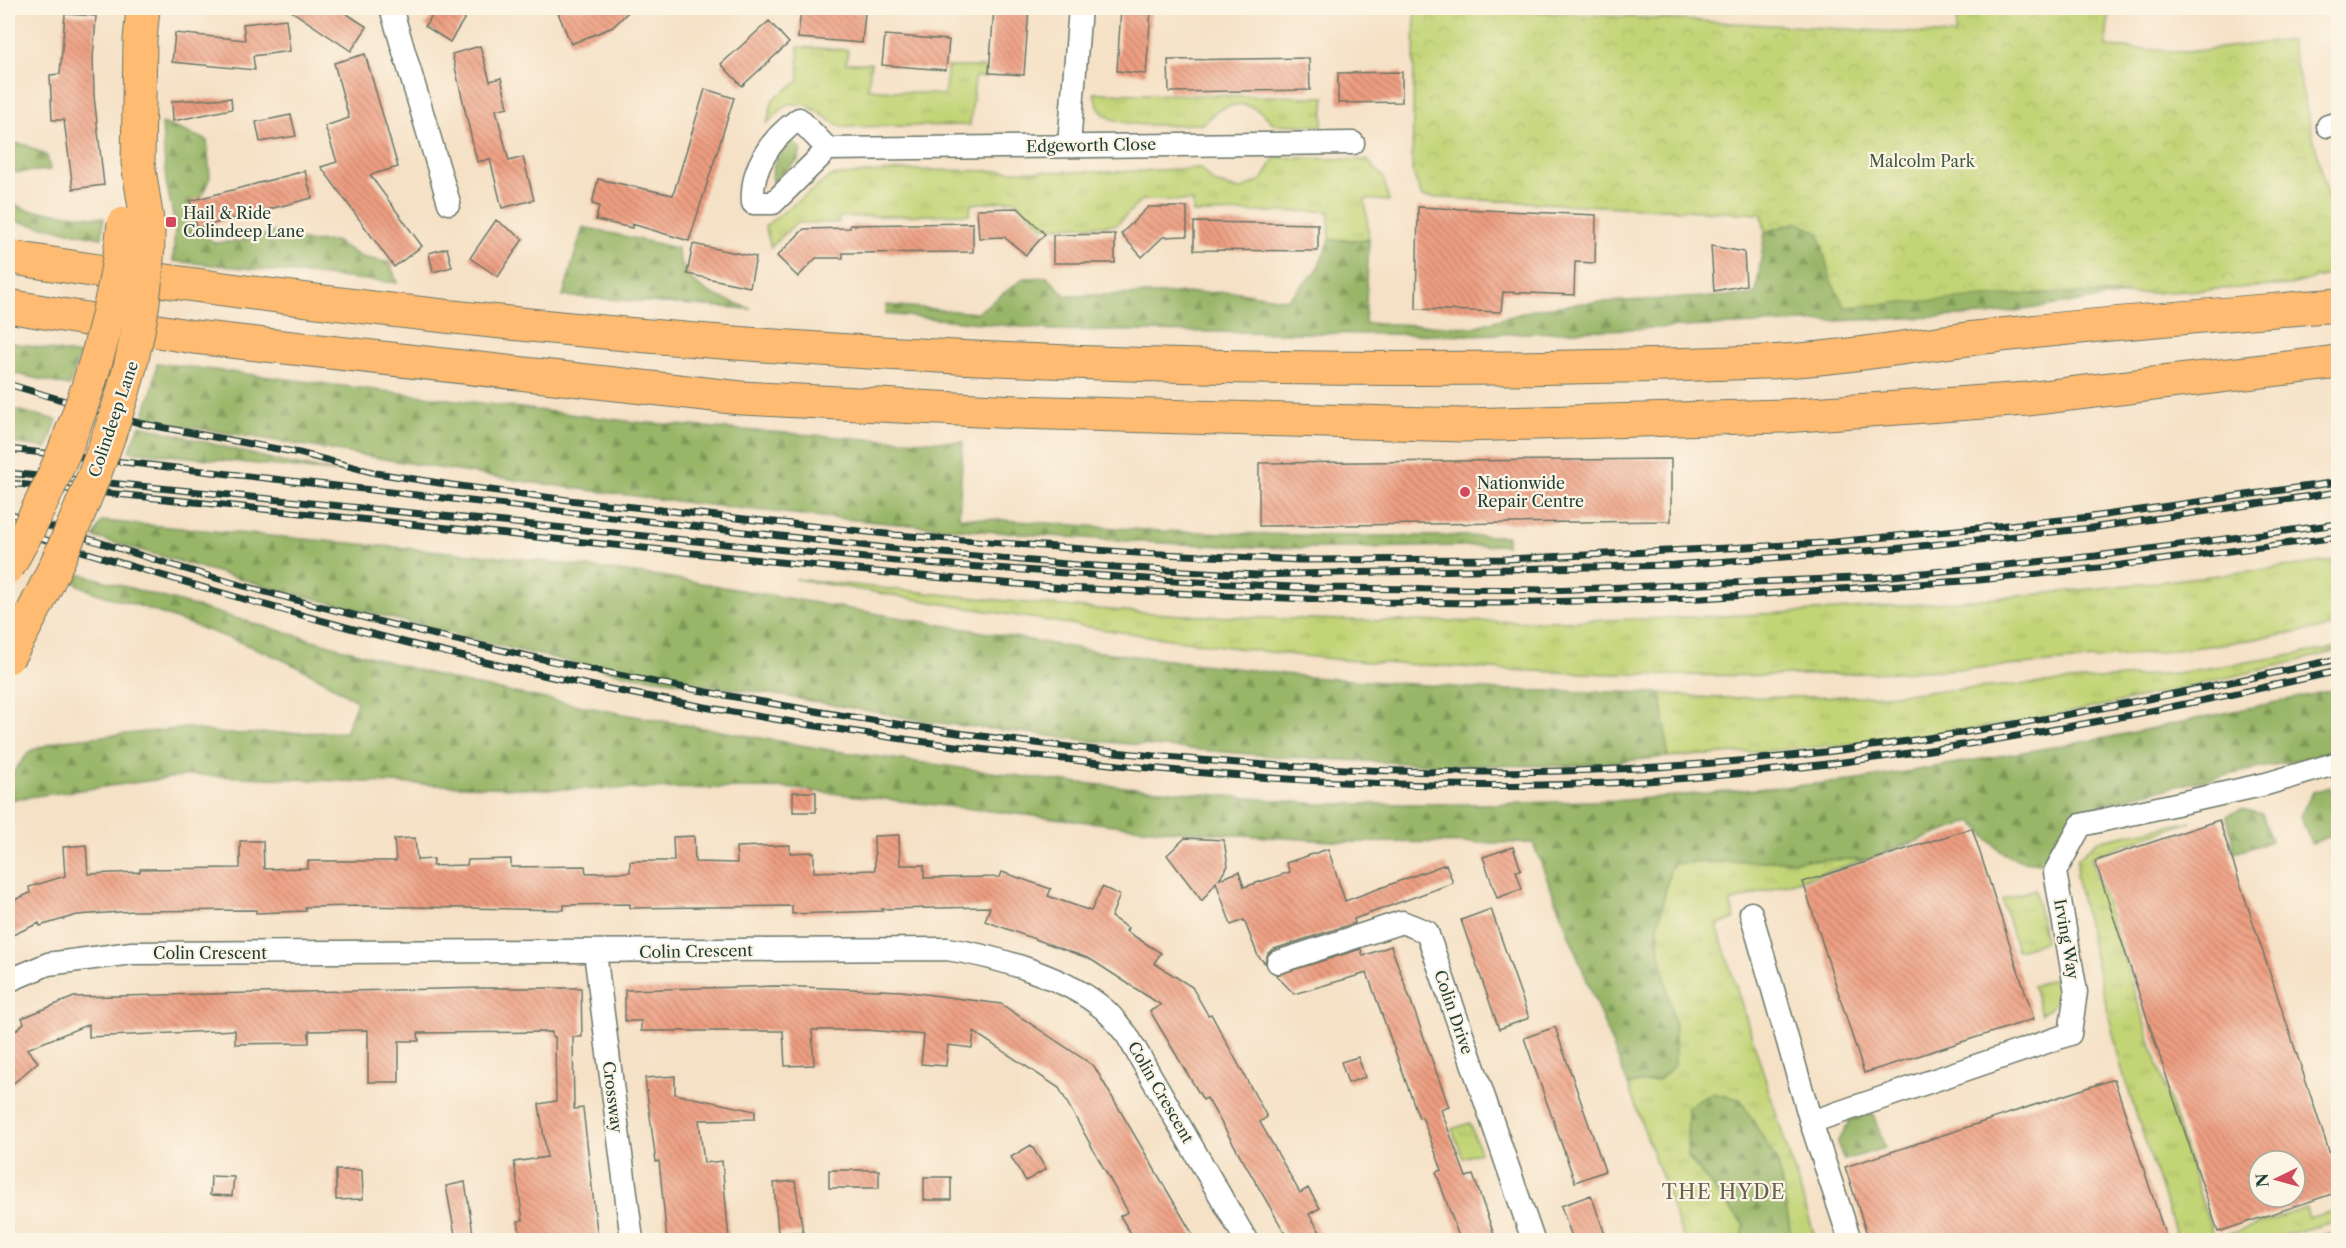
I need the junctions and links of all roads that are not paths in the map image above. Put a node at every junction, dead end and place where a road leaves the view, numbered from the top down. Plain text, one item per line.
1 (143, 8) edge
2 (391, 8) edge
3 (1080, 8) edge
4 (1353, 143) dead end
5 (1069, 145) junction
6 (828, 149) dead end
7 (449, 203) dead end
8 (136, 226) junction
9 (8, 257) edge
10 (2338, 305) edge
11 (8, 306) edge
12 (2338, 362) edge
13 (8, 567) edge
14 (8, 657) edge
15 (2338, 763) edge
16 (1751, 913) dead end
17 (595, 952) junction
18 (1278, 962) dead end
19 (8, 981) edge
20 (1811, 1122) junction
21 (632, 1240) edge
22 (1246, 1240) edge
23 (1533, 1240) edge
24 (1850, 1240) edge

1 - 8 main road, Colindeep Lane
2 - 7 street
3 - 5 street
4 - 5 street, Edgeworth Close
5 - 6 street, Edgeworth Close
8 - 13 main road, Colindeep Lane, bridge
8 - 14 main road, Colindeep Lane, bridge
9 - 10 main road
11 - 12 main road
15 - 20 street, Irving Way
16 - 20 street
17 - 19 street, Colin Crescent
17 - 21 street, Crossway
17 - 22 street, Colin Crescent
18 - 23 street, Colin Drive
20 - 24 street

